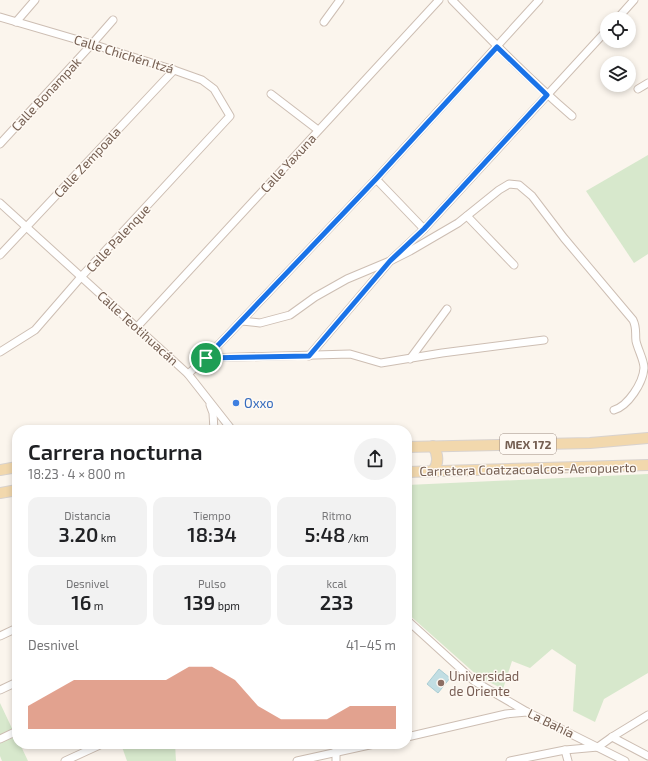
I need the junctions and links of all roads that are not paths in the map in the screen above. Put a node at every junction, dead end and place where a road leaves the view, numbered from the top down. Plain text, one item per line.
1 (35, 0) edge
2 (340, 0) edge
3 (440, 0) edge
4 (452, 0) edge
5 (539, 0) edge
6 (634, 0) edge
7 (623, 12) edge
8 (0, 17) edge
9 (113, 20) dead end
10 (16, 22) junction
11 (324, 22) dead end
12 (600, 38) edge
13 (92, 44) junction
14 (497, 47) junction
15 (174, 70) junction
16 (648, 83) edge
17 (638, 89) dead end
18 (271, 94) dead end
19 (547, 95) junction
20 (230, 116) joint
21 (572, 116) dead end
22 (318, 130) junction
23 (0, 144) edge
24 (376, 179) junction
25 (0, 203) edge
26 (467, 216) junction
27 (26, 227) junction
28 (424, 229) junction
29 (0, 255) edge
30 (390, 261) junction
31 (514, 264) dead end
32 (81, 277) junction
33 (447, 309) dead end
34 (242, 321) junction
35 (137, 327) junction
36 (544, 340) dead end
37 (0, 352) edge
38 (309, 356) junction
39 (206, 358) junction
40 (410, 359) junction
41 (188, 374) junction
42 (207, 397) junction
43 (614, 410) dead end
44 (214, 425) edge
45 (228, 425) edge
46 (648, 438) edge
47 (433, 446) junction
48 (412, 447) edge
49 (648, 465) edge
50 (12, 468) edge
51 (0, 470) edge
52 (433, 471) junction
53 (412, 472) edge
54 (12, 491) edge
55 (0, 493) edge
56 (412, 625) edge
57 (12, 630) edge
58 (0, 636) edge
59 (12, 684) edge
60 (0, 690) edge
61 (527, 712) junction
62 (648, 715) edge
63 (12, 733) edge
64 (412, 736) edge
65 (612, 737) junction
66 (0, 739) edge
67 (598, 747) junction
68 (91, 749) edge
69 (336, 749) edge
70 (353, 749) edge
71 (565, 750) junction
72 (336, 753) junction
73 (648, 756) edge
74 (611, 757) edge
75 (521, 760) edge
76 (65, 761) edge
77 (297, 761) edge
78 (336, 761) edge
79 (510, 761) edge
80 (568, 761) edge
81 (624, 761) edge

1 - 10 street
2 - 11 street
3 - 22 street, Calle Yaxuna
4 - 14 street
5 - 14 street
6 - 7 street
8 - 10 street, Calle Chichén Itzá
9 - 13 street, Calle Bonampak
10 - 13 street, Calle Chichén Itzá
12 - 19 street
13 - 15 street, Calle Chichén Itzá
13 - 23 street, Calle Bonampak
14 - 19 street
14 - 24 street
15 - 20 street, Calle Chichén Itzá
15 - 27 street, Calle Zempoala
16 - 17 street
18 - 22 street
19 - 21 street
19 - 28 street
20 - 32 street, Calle Palenque
22 - 35 street, Calle Yaxuna
24 - 28 street
24 - 34 street
25 - 27 street, Calle Teotihuacán
26 - 30 street
26 - 31 street
26 - 43 street
27 - 29 street, Calle Zempoala
27 - 32 street, Calle Teotihuacán
28 - 30 street
30 - 34 street
30 - 38 street
32 - 35 street, Calle Teotihuacán
32 - 37 street, Calle Palenque
33 - 40 street
34 - 39 street
35 - 41 street, Calle Teotihuacán
36 - 40 street
38 - 39 street
38 - 40 street
39 - 41 street
41 - 42 street, Calle Teotihuacán
42 - 44 street
42 - 45 street, Calle Teotihuacán
46 - 47 main road, Carretera Coatzacoalcos-Aeropuerto / MEX 172
47 - 48 main road, Carretera Coatzacoalcos-Aeropuerto / MEX 172
47 - 52 main road
49 - 52 main road, Carretera Coatzacoalcos-Aeropuerto / MEX 172
50 - 51 main road
52 - 53 main road, Carretera Coatzacoalcos-Aeropuerto / MEX 172
54 - 55 main road
56 - 61 street, La Bahía
57 - 58 street
59 - 60 street
61 - 64 street
61 - 67 street, La Bahía
62 - 65 street
63 - 66 street
65 - 67 street
65 - 73 street
67 - 71 street
67 - 74 street, La Bahía
68 - 76 street
69 - 72 street
70 - 72 street
71 - 75 street
71 - 80 street
72 - 77 street
72 - 78 street
74 - 81 street, La Bahía
75 - 79 street

